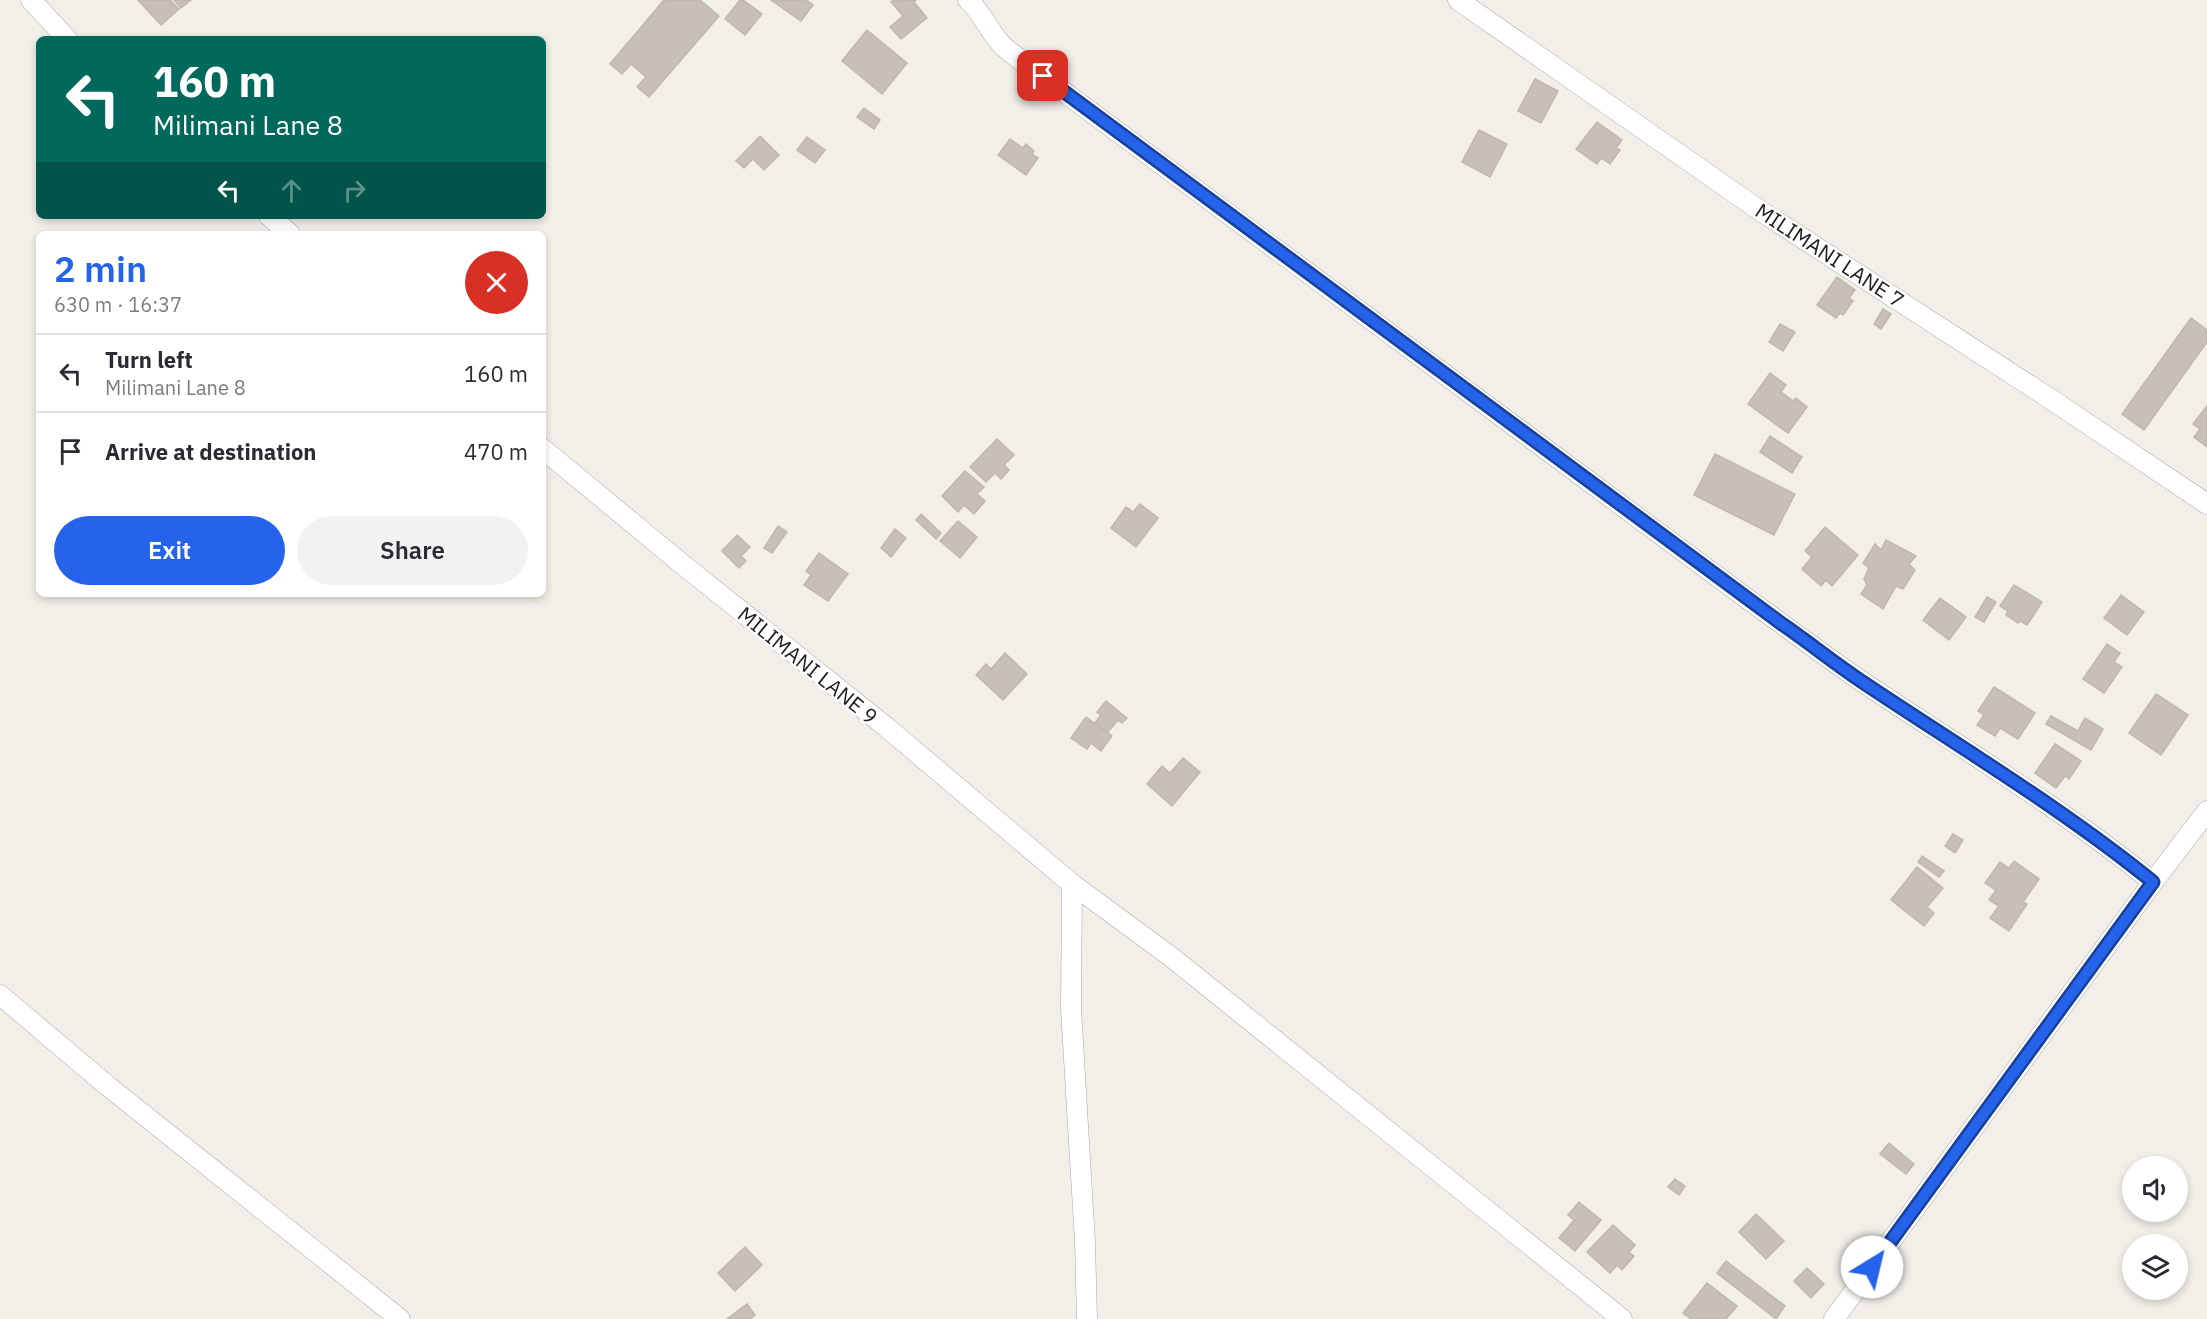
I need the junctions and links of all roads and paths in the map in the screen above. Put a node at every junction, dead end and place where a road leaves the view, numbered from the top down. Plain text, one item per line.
1 (31, 0) edge
2 (968, 0) edge
3 (1458, 0) edge
4 (64, 36) edge
5 (272, 219) edge
6 (286, 231) edge
7 (546, 451) edge
8 (2207, 504) edge
9 (2207, 811) edge
10 (2153, 882) junction
11 (1072, 884) junction
12 (0, 995) edge
13 (400, 1319) edge
14 (1087, 1319) edge
15 (1622, 1319) edge
16 (1834, 1319) edge

1 - 4 street
2 - 10 street
3 - 8 street, MILIMANI LANE 7
5 - 6 street
7 - 11 street, MILIMANI LANE 9
9 - 10 street
10 - 16 street
11 - 14 street
11 - 15 street, MILIMANI LANE 9
12 - 13 street

